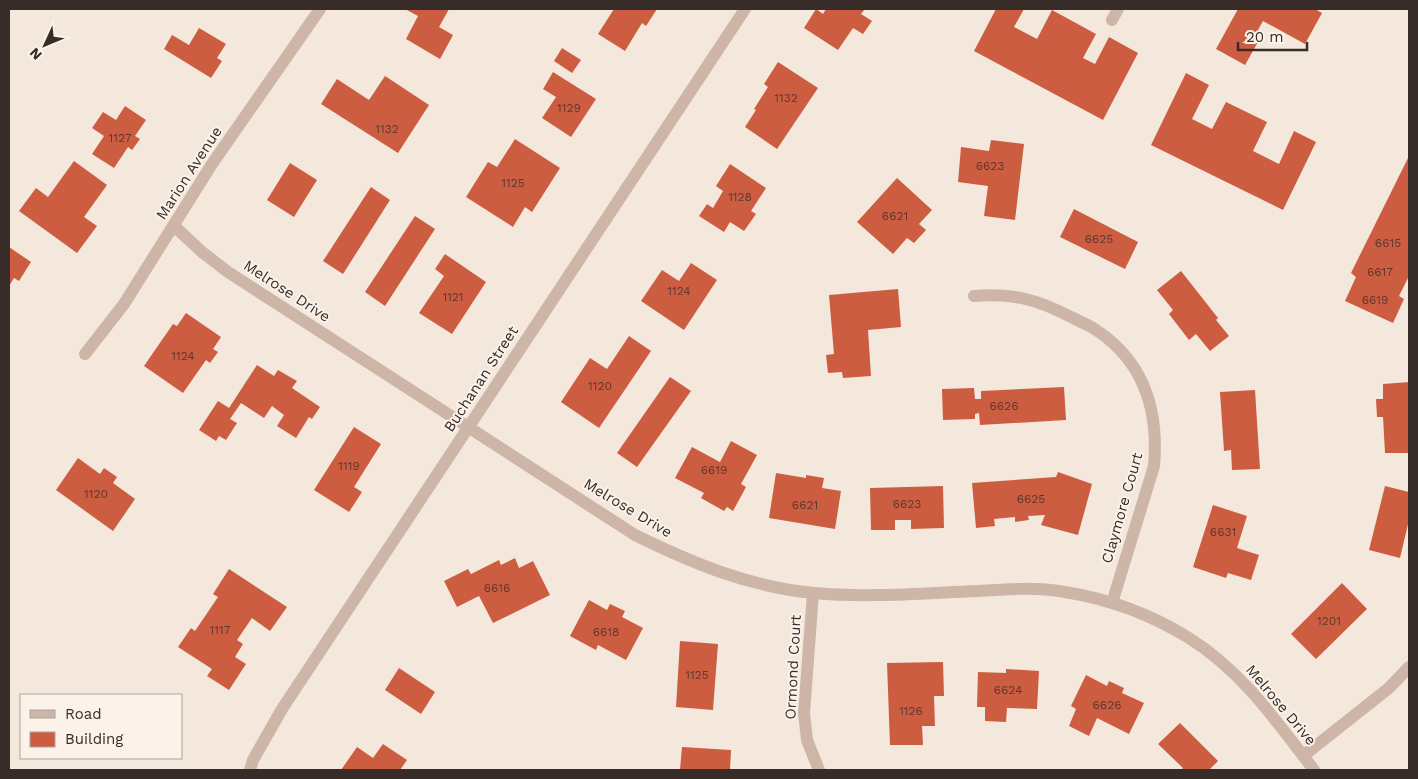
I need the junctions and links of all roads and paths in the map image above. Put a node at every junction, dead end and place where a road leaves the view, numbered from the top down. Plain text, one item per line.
1 (320, 9) edge
2 (745, 9) edge
3 (174, 226) junction
4 (974, 296) dead end
5 (85, 354) dead end
6 (470, 427) junction
7 (813, 593) junction
8 (1112, 602) junction
9 (1409, 667) edge
10 (1303, 756) junction
11 (250, 770) edge
12 (819, 770) edge
13 (1314, 770) edge

1 - 3 street, Marion Avenue
2 - 6 street, Buchanan Street
3 - 5 street, Marion Avenue
3 - 6 street, Melrose Drive
4 - 8 street, Claymore Court
6 - 7 street, Melrose Drive
6 - 11 street, Buchanan Street
7 - 8 street, Melrose Drive
7 - 12 street, Ormond Court
8 - 10 street, Melrose Drive
9 - 10 street
10 - 13 street, Melrose Drive

